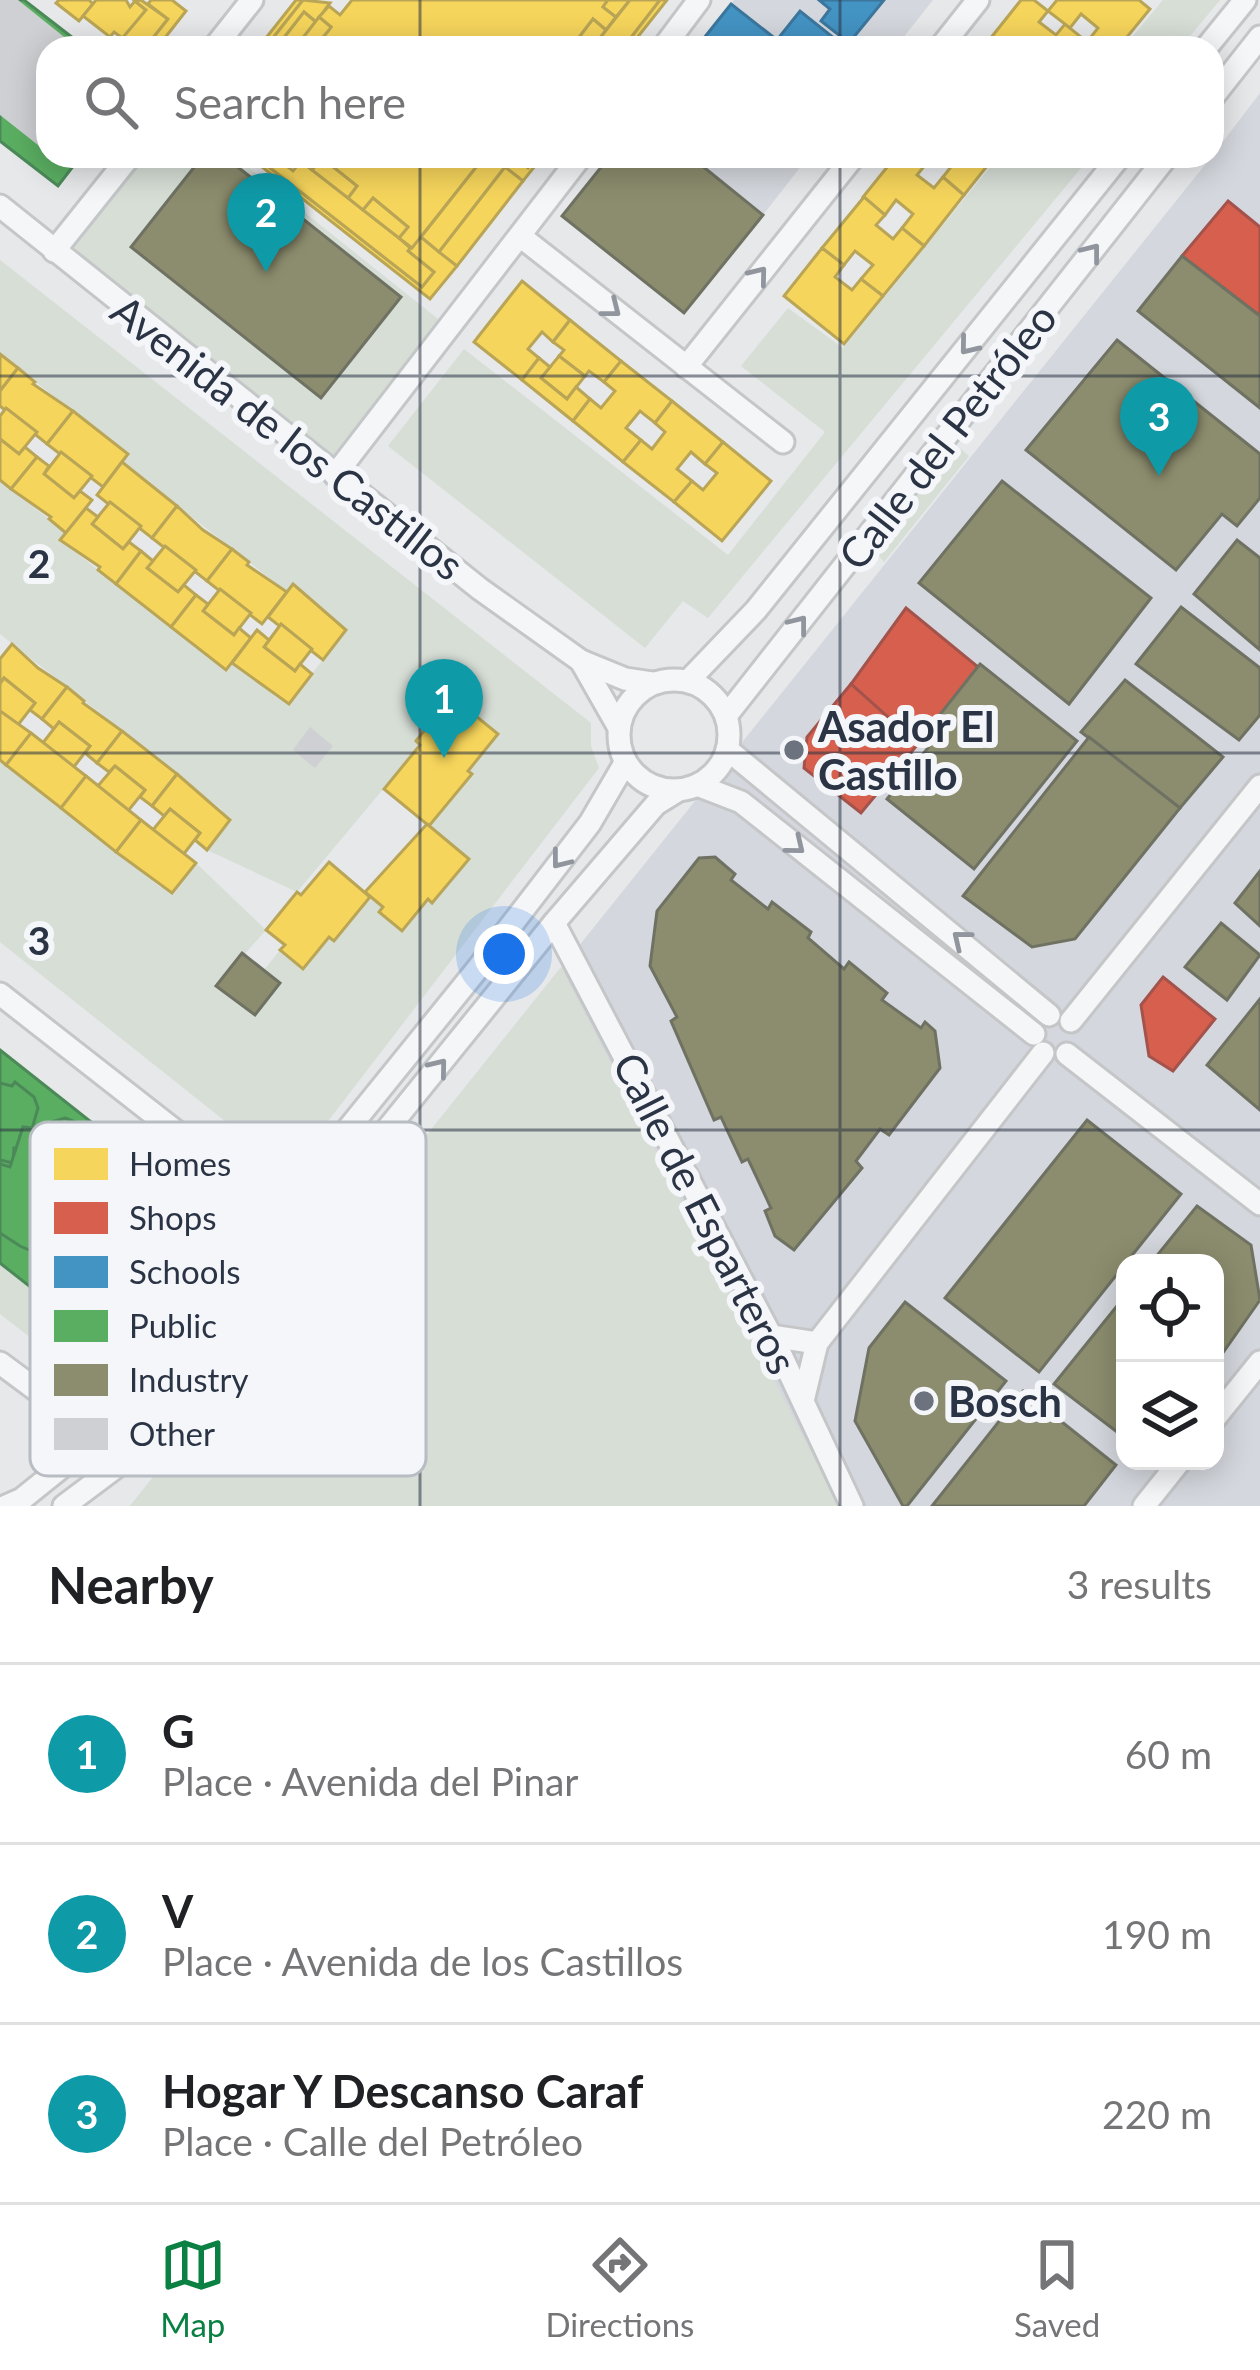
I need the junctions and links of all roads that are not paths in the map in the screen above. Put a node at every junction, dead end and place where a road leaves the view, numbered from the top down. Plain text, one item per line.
1 (252, 0) edge
2 (699, 0) edge
3 (978, 0) edge
4 (1245, 0) edge
5 (224, 36) edge
6 (672, 36) edge
7 (950, 36) edge
8 (1216, 36) edge
9 (1260, 37) edge
10 (1224, 83) edge
11 (120, 168) edge
12 (572, 168) edge
13 (844, 168) edge
14 (1110, 168) edge
15 (1158, 168) edge
16 (0, 206) edge
17 (520, 236) junction
18 (54, 251) junction
19 (686, 367) junction
20 (783, 442) dead end
21 (335, 475) junction
22 (581, 661) junction
23 (688, 681) junction
24 (652, 683) junction
25 (726, 716) junction
26 (618, 726) junction
27 (728, 750) junction
28 (625, 763) junction
29 (1260, 786) edge
30 (687, 788) junction
31 (554, 923) junction
32 (0, 994) edge
33 (1060, 1018) junction
34 (1039, 1044) junction
35 (1067, 1054) junction
36 (163, 1122) edge
37 (354, 1122) edge
38 (393, 1122) edge
39 (1260, 1204) edge
40 (771, 1336) junction
41 (817, 1343) junction
42 (1260, 1362) edge
43 (0, 1363) edge
44 (30, 1385) edge
45 (802, 1401) junction
46 (1224, 1407) edge
47 (1173, 1470) edge
48 (51, 1476) edge
49 (105, 1476) edge
50 (6, 1506) edge
51 (64, 1506) edge
52 (852, 1506) edge
53 (1144, 1506) edge

1 - 5 street
2 - 6 street
3 - 7 street
4 - 8 street
9 - 10 street
11 - 18 street
12 - 17 street
19 -> 13 street
14 -> 23 street, Calle del Petróleo
25 -> 15 street, Calle del Petróleo
16 - 18 street, Avenida de los Castillos
17 -> 19 street
17 - 21 street
18 - 21 street, Avenida de los Castillos
19 - 20 street
21 - 22 street, Avenida de los Castillos
22 - 24 street, Avenida de los Castillos
22 - 26 street, Avenida de los Castillos
23 - 24 street
23 - 25 street
24 - 26 street
25 - 27 street
26 - 28 street
27 - 30 street
33 -> 27 street
28 - 30 street
28 -> 37 street
29 - 33 street
30 - 31 street
30 -> 34 street
38 -> 31 street
31 - 40 street, Calle de Esparteros
32 - 36 street
33 - 34 street
33 - 35 street
34 - 35 street
34 - 41 street
35 - 39 street
40 - 41 street
40 - 45 street, Calle de Esparteros
41 - 45 street
42 - 46 street
43 - 44 street
45 - 52 street, Calle de Esparteros
47 - 53 street
48 - 50 street
49 - 51 street

